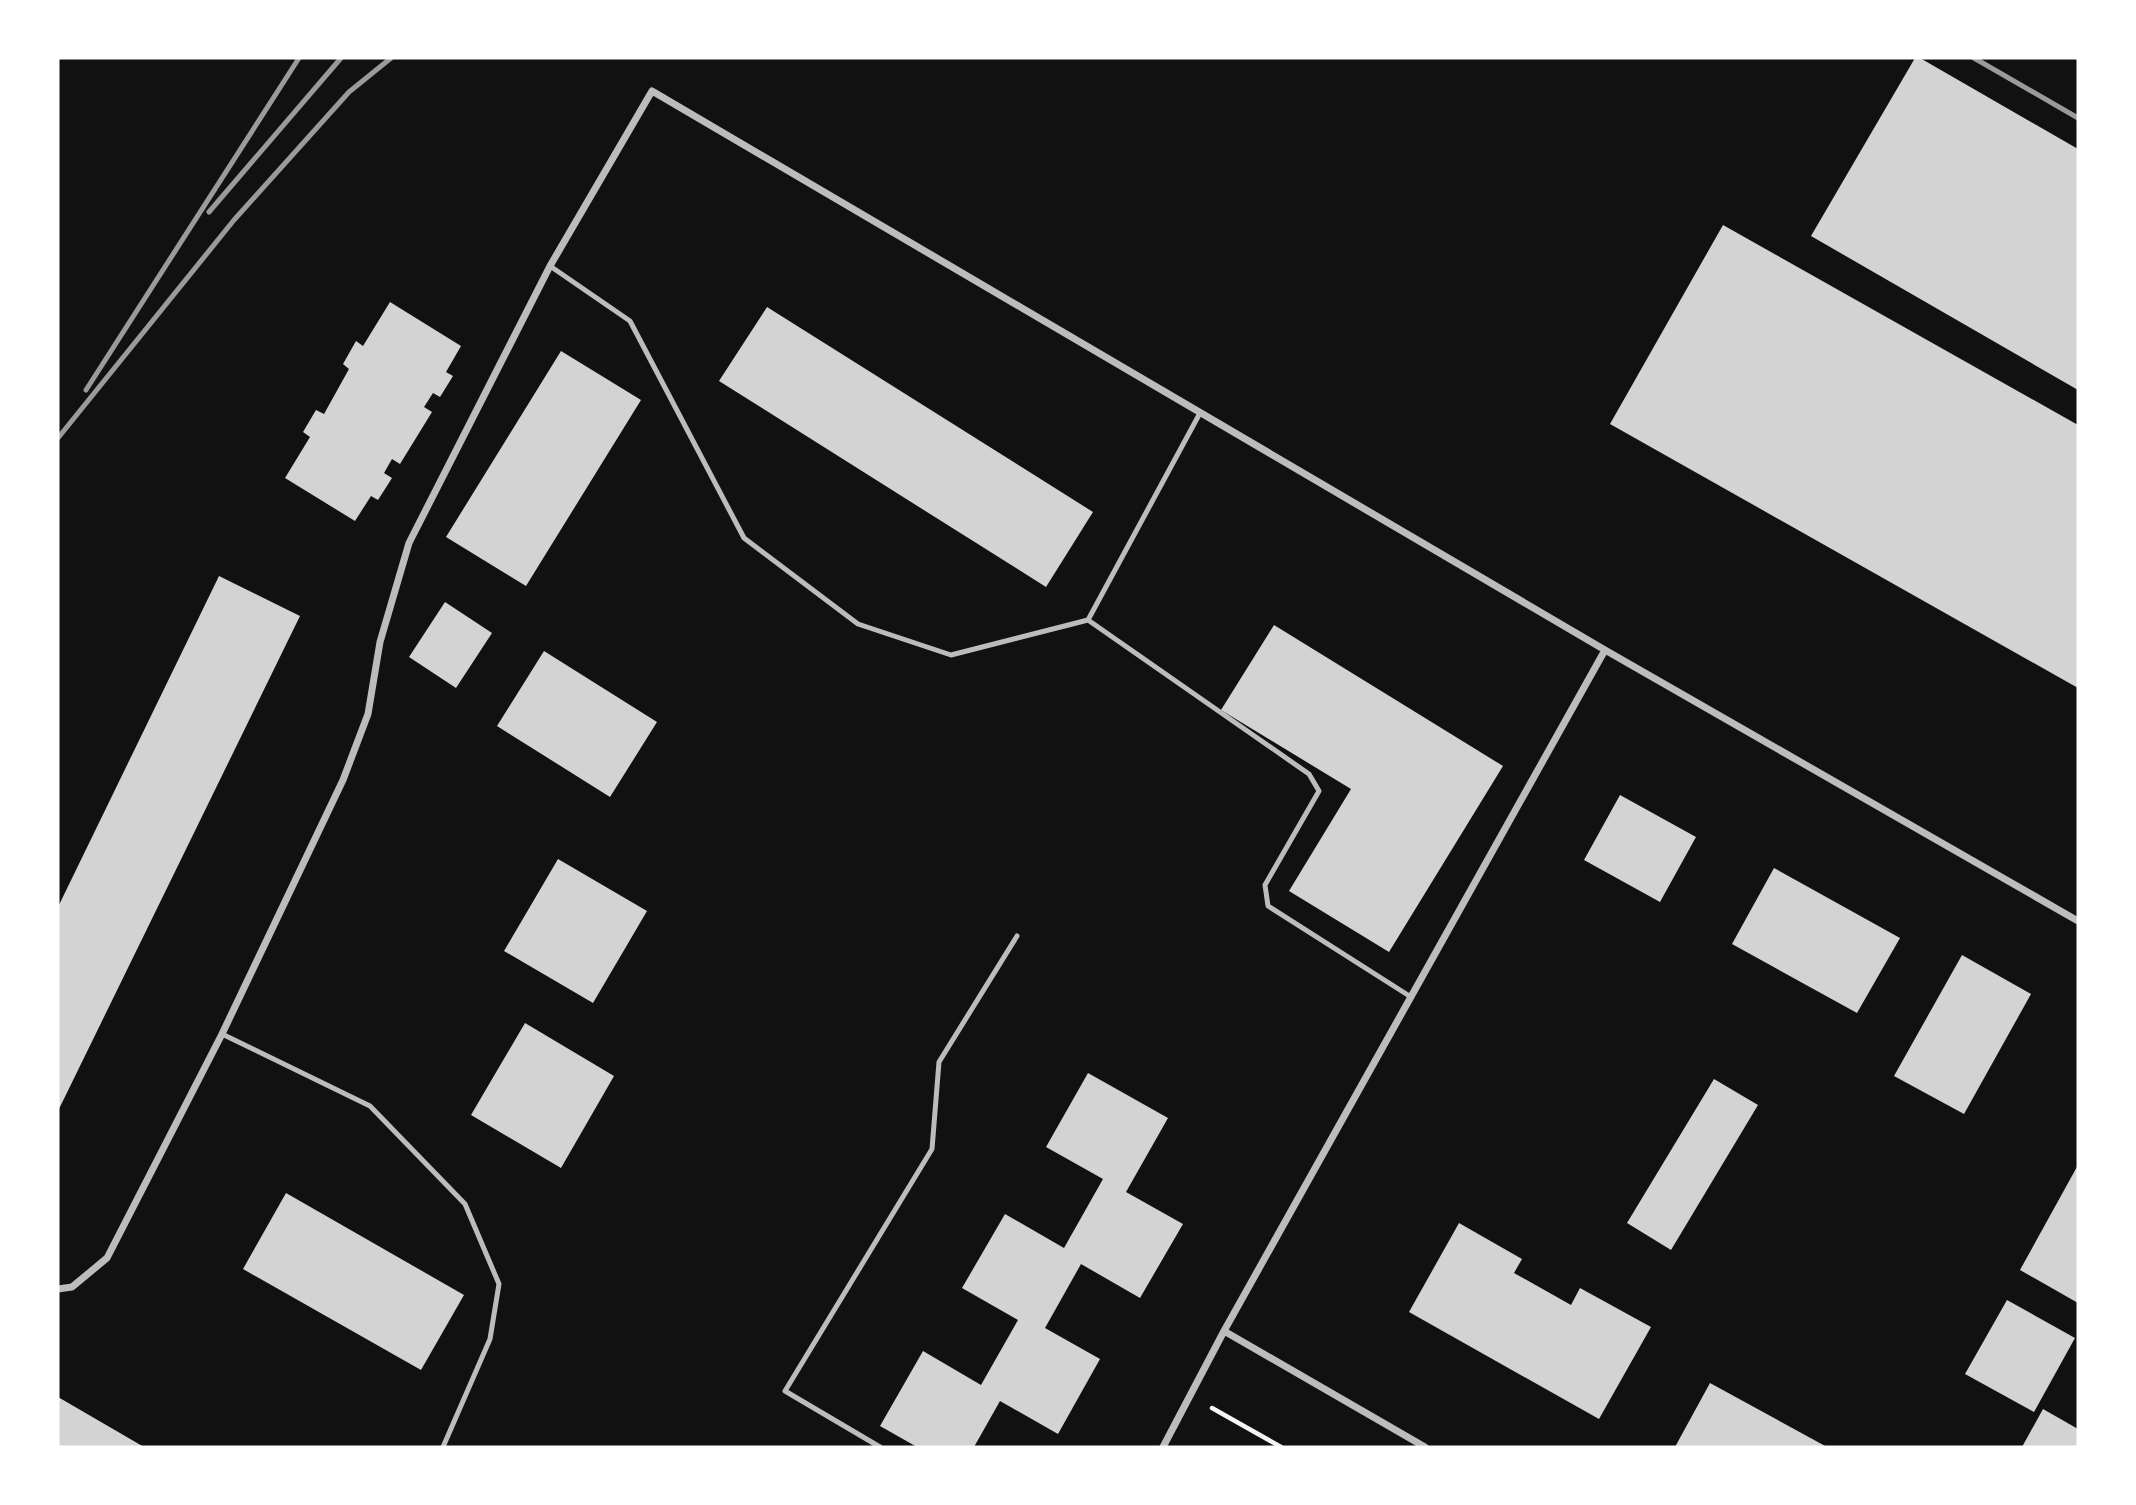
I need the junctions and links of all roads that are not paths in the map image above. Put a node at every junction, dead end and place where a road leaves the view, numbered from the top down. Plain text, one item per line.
1 (550, 266) junction
2 (1200, 413) junction
3 (1088, 620) junction
4 (1605, 650) junction
5 (2078, 921) edge
6 (1017, 936) dead end
7 (1411, 997) junction
8 (222, 1034) junction
9 (58, 1289) edge
10 (1224, 1331) junction
11 (443, 1447) edge
12 (880, 1447) edge
13 (1163, 1447) edge
14 (1425, 1447) edge

1 - 2 street
1 - 3 lane
1 - 8 street
2 - 3 lane
2 - 4 street
3 - 7 lane
4 - 5 street
4 - 7 street
6 - 12 lane
7 - 10 street
8 - 9 street
8 - 11 lane
10 - 13 street
10 - 14 street

